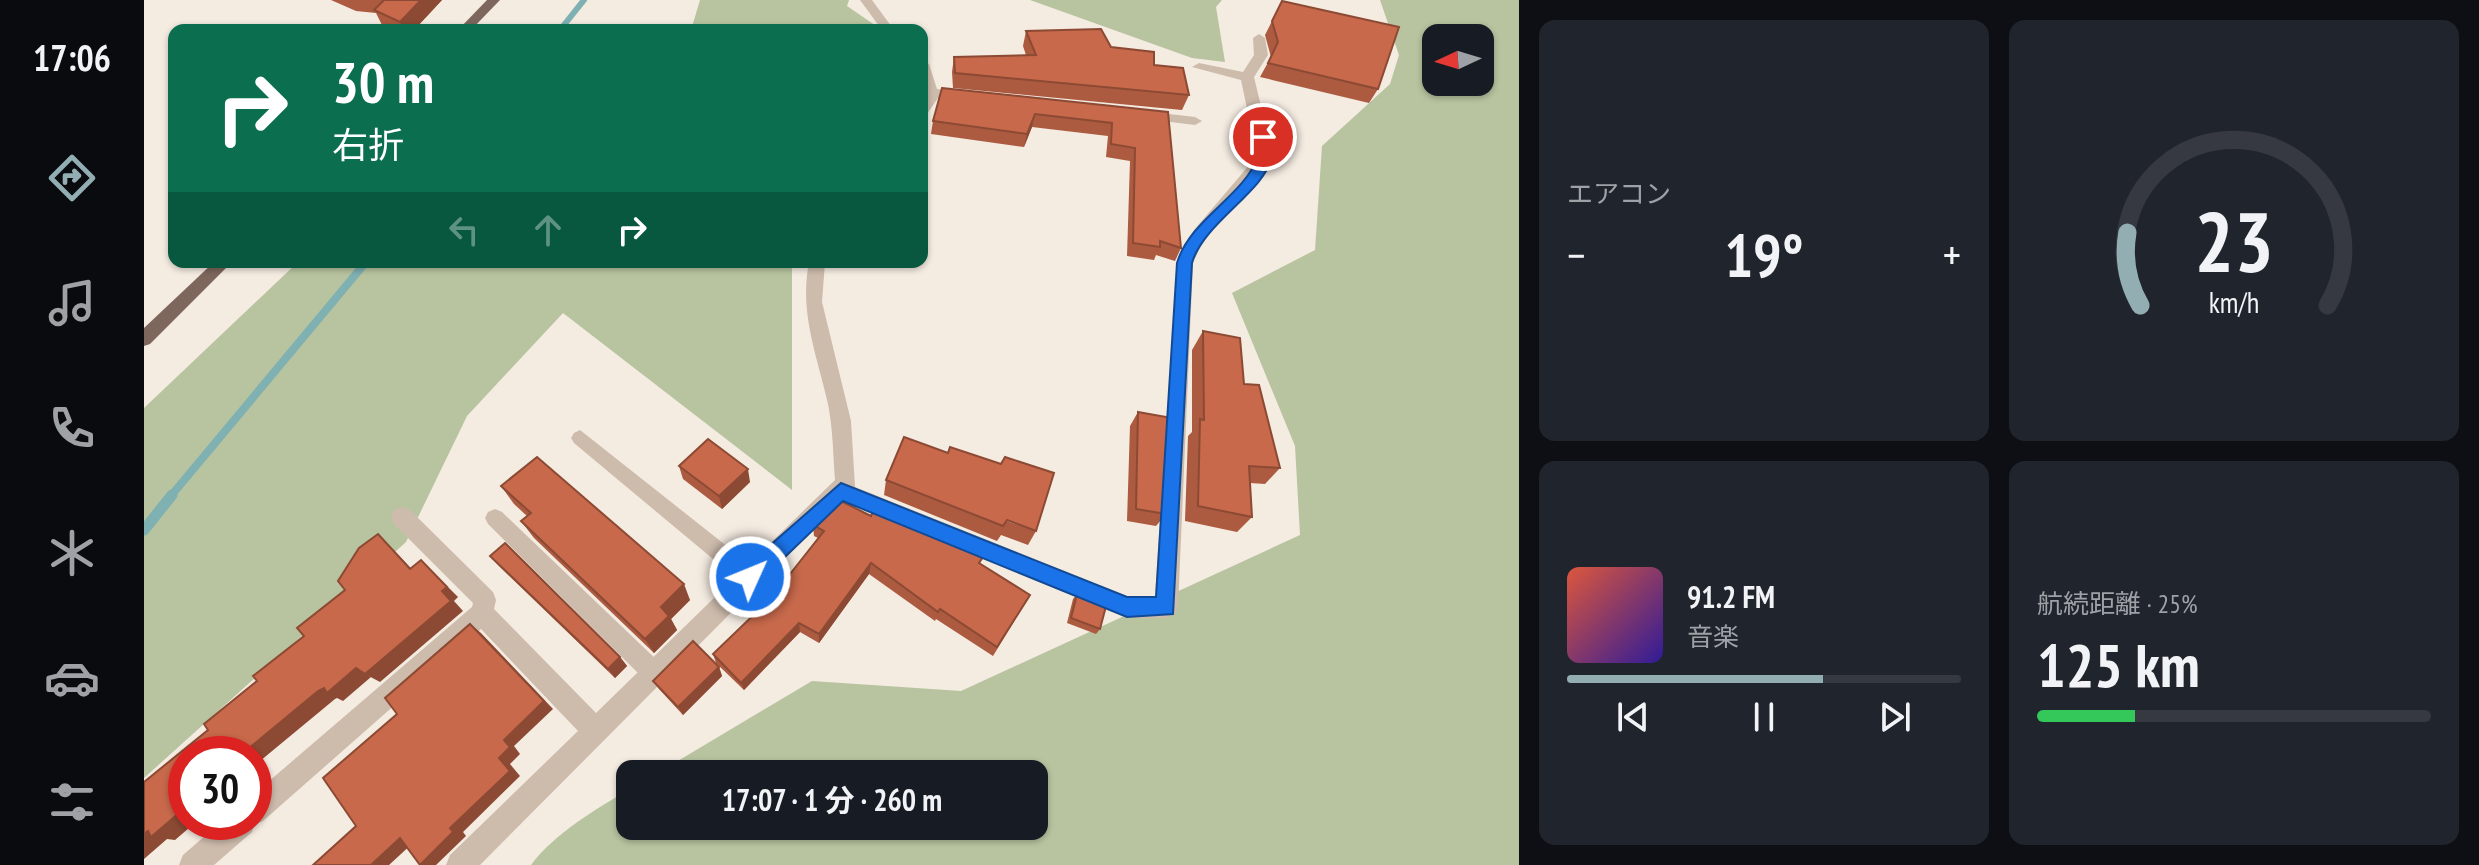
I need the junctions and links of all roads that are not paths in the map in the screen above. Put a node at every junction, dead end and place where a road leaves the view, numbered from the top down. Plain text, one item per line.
1 (494, 0) edge
2 (866, 0) edge
3 (470, 24) edge
4 (884, 24) edge
5 (1259, 38) dead end
6 (1199, 67) dead end
7 (1247, 77) junction
8 (928, 81) edge
9 (932, 93) junction
10 (978, 98) edge
11 (928, 100) edge
12 (1133, 114) edge
13 (1195, 121) dead end
14 (218, 268) edge
15 (816, 268) edge
16 (144, 339) edge
17 (580, 438) dead end
18 (841, 491) junction
19 (402, 517) dead end
20 (495, 518) dead end
21 (750, 577) junction
22 (482, 613) junction
23 (653, 672) junction
24 (594, 730) junction
25 (272, 796) edge
26 (221, 840) edge
27 (193, 865) edge
28 (460, 865) edge

1 - 3 main road
2 - 4 street
5 - 7 street
6 - 7 street
7 - 18 street
8 - 9 street
9 - 10 street
9 - 11 street
12 - 13 street
14 - 16 main road
15 - 18 street
17 - 21 lane
18 - 21 street
19 - 22 street
20 - 23 lane
21 - 23 street
22 - 24 street
22 - 25 street
23 - 24 street
24 - 28 street
26 - 27 street

